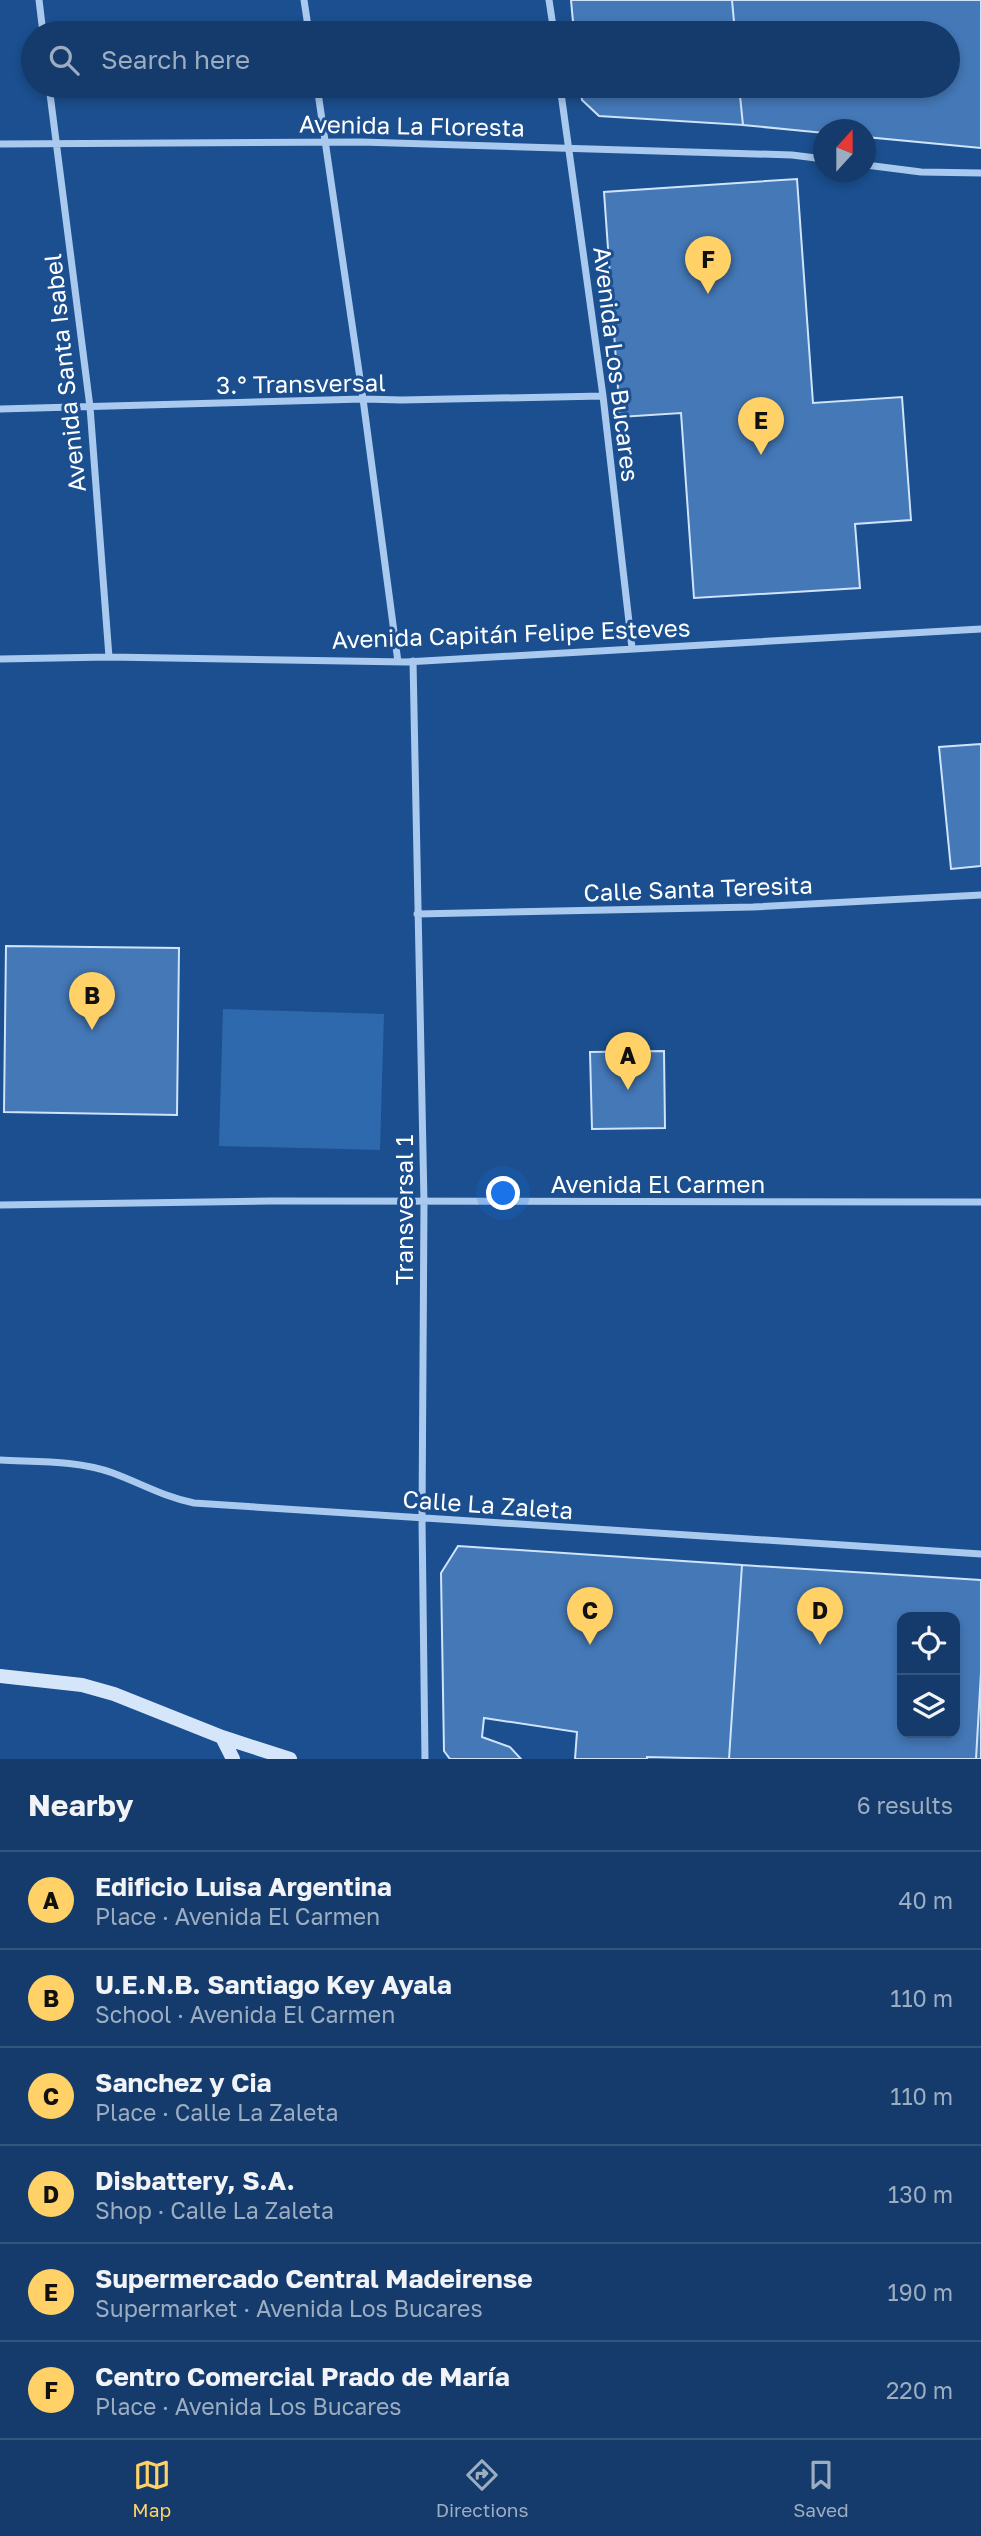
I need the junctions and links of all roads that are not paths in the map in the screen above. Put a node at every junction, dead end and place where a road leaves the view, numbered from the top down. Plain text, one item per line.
1 (39, 0) edge
2 (304, 0) edge
3 (550, 0) edge
4 (42, 21) edge
5 (307, 21) edge
6 (553, 21) edge
7 (50, 98) edge
8 (319, 98) edge
9 (562, 98) edge
10 (56, 142) junction
11 (326, 142) junction
12 (0, 144) edge
13 (568, 148) junction
14 (813, 158) edge
15 (876, 166) edge
16 (981, 173) edge
17 (603, 396) junction
18 (363, 399) junction
19 (90, 407) junction
20 (0, 408) edge
21 (981, 629) edge
22 (632, 648) junction
23 (109, 657) junction
24 (0, 659) edge
25 (413, 661) junction
26 (398, 662) junction
27 (981, 895) edge
28 (416, 914) junction
29 (424, 1202) junction
30 (981, 1202) edge
31 (0, 1205) edge
32 (0, 1460) edge
33 (422, 1519) junction
34 (981, 1555) edge
35 (0, 1676) edge
36 (222, 1737) junction
37 (233, 1759) edge
38 (290, 1759) edge
39 (425, 1759) edge

1 - 4 street
2 - 5 street
3 - 6 street
7 - 10 street, Avenida Santa Isabel
8 - 11 street
9 - 13 street, Avenida Los Bucares
10 - 11 street, Avenida La Floresta
10 - 12 street, Avenida La Floresta
10 - 19 street, Avenida Santa Isabel
11 - 13 street, Avenida La Floresta
11 - 18 street
13 - 14 street, Avenida La Floresta
13 - 17 street, Avenida Los Bucares
15 - 16 street
17 - 18 street, 3.° Transversal
17 - 22 street, Avenida Los Bucares
18 - 19 street, 3.° Transversal
18 - 26 street
19 - 20 street, 3.° Transversal
19 - 23 street, Avenida Santa Isabel
21 - 22 street, Avenida Capitán Felipe Esteves
22 - 25 street, Avenida Capitán Felipe Esteves
23 - 24 street, Avenida Capitán Felipe Esteves
23 - 26 street, Avenida Capitán Felipe Esteves
25 - 26 street, Avenida Capitán Felipe Esteves
25 - 28 street, Transversal 1
27 - 28 street, Calle Santa Teresita
28 - 29 street, Transversal 1
29 - 30 street, Avenida El Carmen
29 - 31 street, Avenida El Carmen
29 - 33 street, Transversal 1
32 - 33 street, Calle La Zaleta
33 - 34 street, Calle La Zaleta
33 - 39 street, Transversal 1
35 - 36 street
36 - 37 street
36 - 38 street

